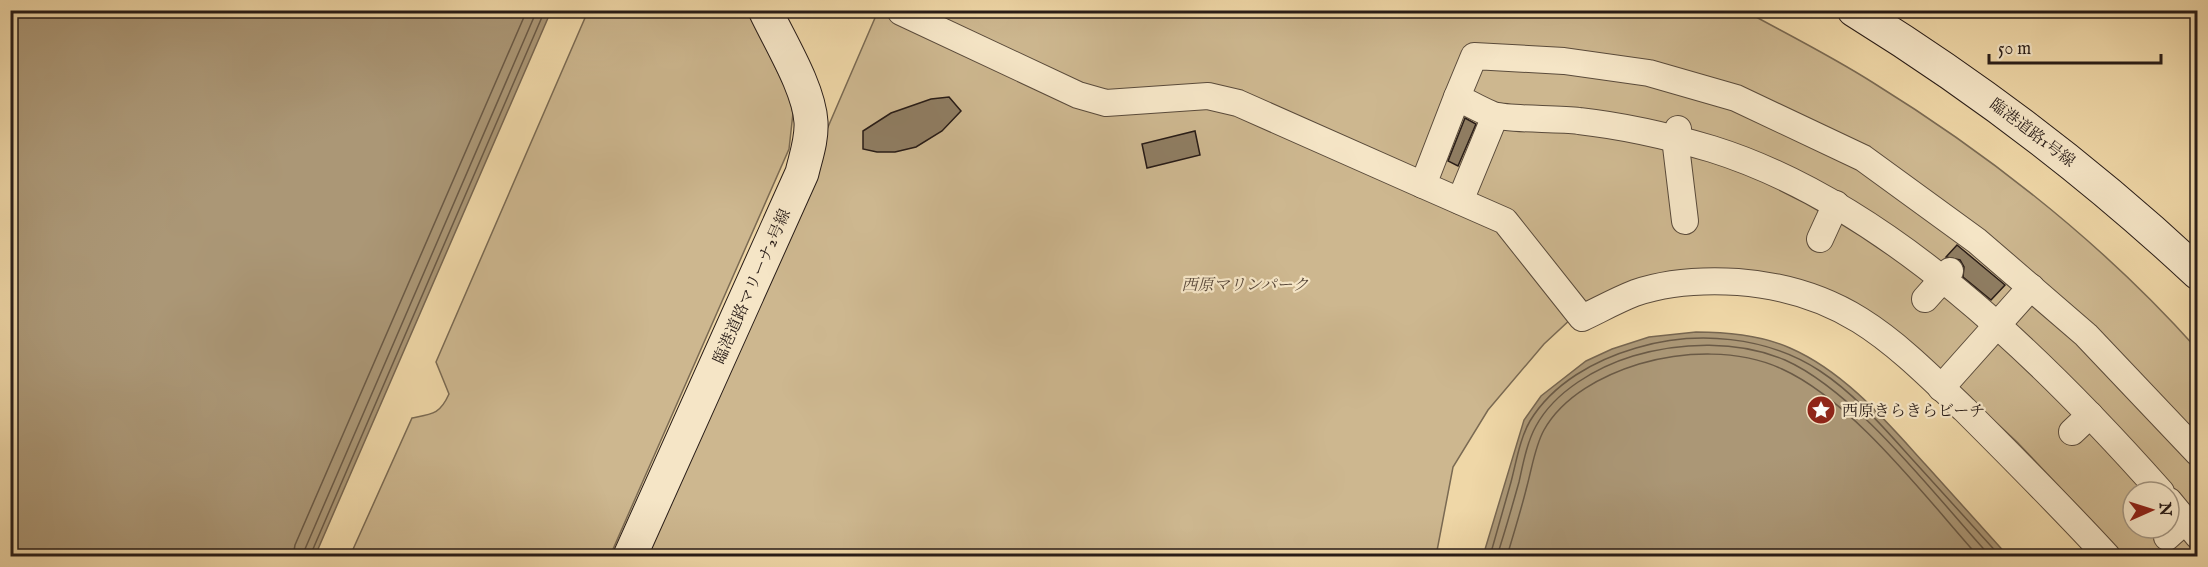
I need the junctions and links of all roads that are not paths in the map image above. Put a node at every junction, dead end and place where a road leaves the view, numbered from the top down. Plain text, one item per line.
1 (765, 10) edge
2 (1854, 10) edge
3 (901, 12) edge
4 (1456, 97) junction
5 (1495, 116) junction
6 (1677, 134) junction
7 (1423, 185) junction
8 (1460, 201) junction
9 (1836, 204) junction
10 (1685, 221) dead end
11 (1820, 239) dead end
12 (2198, 273) edge
13 (2031, 287) junction
14 (1997, 326) junction
15 (1941, 388) junction
16 (2091, 415) junction
17 (2072, 432) dead end
18 (2198, 453) edge
19 (2153, 480) edge
20 (2181, 515) edge
21 (2192, 528) edge
22 (630, 556) edge
23 (2107, 556) edge

1 - 22 street, 臨港道路マリーナ2号線
2 - 12 street, 臨港道路1号線
3 - 7 street
4 - 5 street
4 - 7 street
4 - 13 street
5 - 6 street
5 - 8 street
6 - 9 street
6 - 10 street
7 - 8 street
8 - 15 street
9 - 11 street
9 - 14 street
13 - 14 street
13 - 18 street
14 - 15 street
14 - 16 street
15 - 23 street
16 - 17 street
16 - 19 street
20 - 21 street

